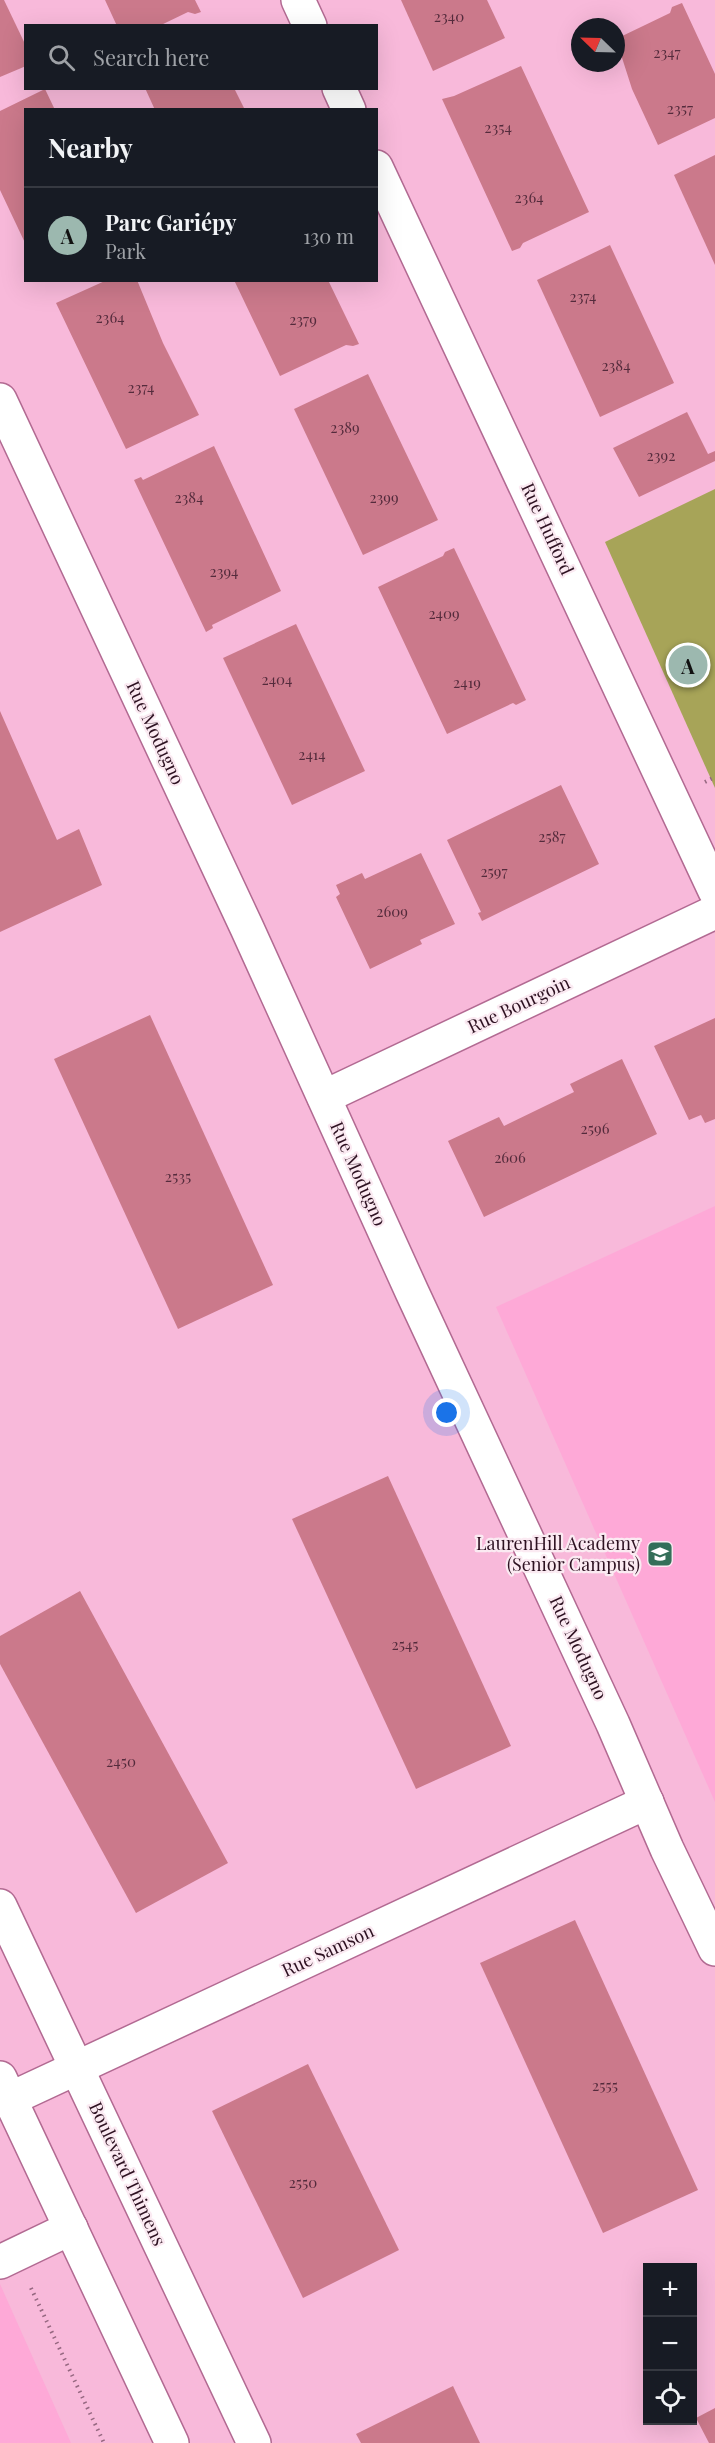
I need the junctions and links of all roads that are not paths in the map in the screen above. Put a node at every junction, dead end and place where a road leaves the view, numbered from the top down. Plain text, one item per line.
1 (298, 0) edge
2 (309, 24) edge
3 (340, 90) edge
4 (348, 108) edge
5 (378, 171) edge
6 (0, 400) edge
7 (715, 891) edge
8 (715, 912) edge
9 (324, 1097) junction
10 (647, 1802) junction
11 (0, 1906) edge
12 (715, 1950) edge
13 (76, 2068) junction
14 (5, 2089) edge
15 (71, 2228) junction
16 (13, 2270) edge
17 (172, 2443) edge
18 (254, 2443) edge

1 - 2 street
3 - 4 street
5 - 7 street, Rue Hufford
6 - 9 street, Rue Modugno
8 - 9 street, Rue Bourgoin
9 - 10 street, Rue Modugno
10 - 12 street, Rue Modugno
10 - 13 street, Rue Samson
11 - 13 street, Boulevard Thimens
13 - 14 street, Rue Samson
13 - 18 street, Boulevard Thimens
14 - 15 street
15 - 16 street
15 - 17 street

